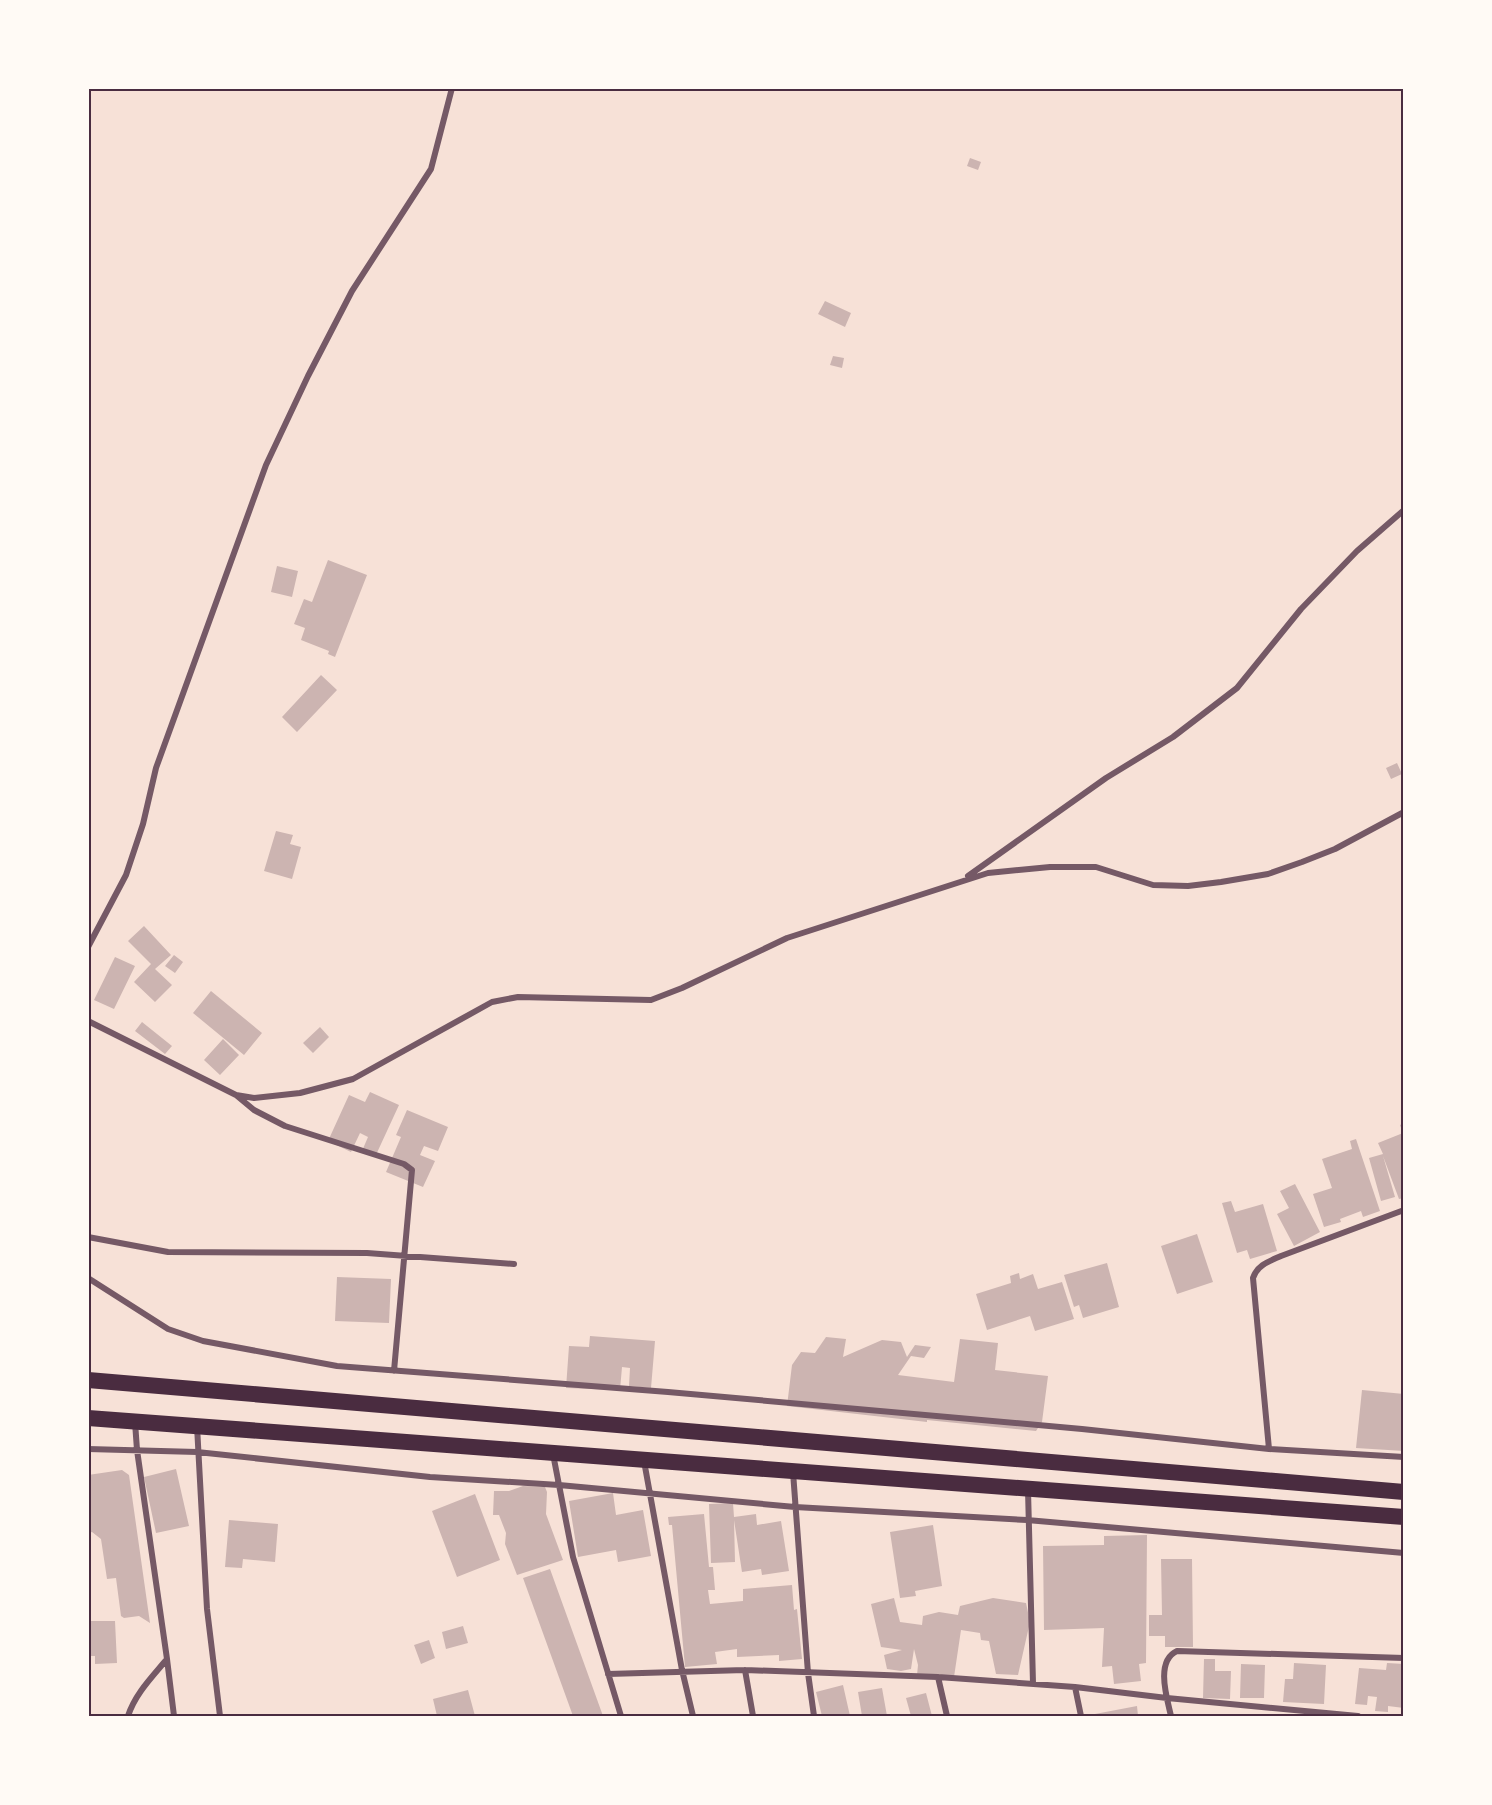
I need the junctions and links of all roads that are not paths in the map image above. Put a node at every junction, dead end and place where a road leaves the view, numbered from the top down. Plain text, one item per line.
1 (452, 88) edge
2 (1404, 510) edge
3 (1404, 813) edge
4 (962, 880) junction
5 (88, 947) edge
6 (88, 1021) edge
7 (236, 1095) junction
8 (1404, 1210) edge
9 (88, 1237) edge
10 (403, 1256) junction
11 (514, 1264) dead end
12 (88, 1278) edge
13 (394, 1371) junction
14 (88, 1380) edge
15 (88, 1418) edge
16 (135, 1421) junction
17 (197, 1426) junction
18 (88, 1449) edge
19 (1269, 1449) junction
20 (137, 1450) junction
21 (197, 1452) junction
22 (553, 1454) junction
23 (1404, 1457) edge
24 (644, 1460) junction
25 (792, 1472) junction
26 (559, 1485) junction
27 (1028, 1490) junction
28 (1404, 1492) edge
29 (651, 1494) junction
30 (795, 1507) junction
31 (1404, 1517) edge
32 (1027, 1520) junction
33 (1404, 1554) edge
34 (1404, 1658) edge
35 (167, 1659) junction
36 (682, 1670) junction
37 (745, 1670) junction
38 (808, 1673) junction
39 (608, 1674) junction
40 (938, 1677) junction
41 (1033, 1683) junction
42 (1075, 1687) junction
43 (1167, 1698) junction
44 (128, 1716) edge
45 (174, 1716) edge
46 (220, 1716) edge
47 (621, 1716) edge
48 (693, 1716) edge
49 (753, 1716) edge
50 (814, 1716) edge
51 (947, 1716) edge
52 (1081, 1716) edge
53 (1171, 1716) edge
54 (1358, 1716) edge

1 - 5 street
2 - 4 street
3 - 4 street
4 - 7 street
6 - 7 street
7 - 10 street
8 - 19 street
9 - 10 street
10 - 11 street
10 - 13 street
12 - 13 street
13 - 19 street
14 - 28 highway
15 - 16 highway
16 - 17 highway
16 - 20 street
17 - 21 street
17 - 22 highway
18 - 20 street
19 - 23 street
20 - 21 street
20 - 35 street
21 - 26 street
21 - 46 street
22 - 24 highway
22 - 26 street
24 - 25 highway
24 - 29 street
25 - 27 highway
25 - 30 street
26 - 29 street
26 - 39 street
27 - 31 highway
27 - 32 street
29 - 30 street
29 - 36 street
30 - 32 street
30 - 38 street
32 - 33 street
32 - 41 street
34 - 43 street
35 - 44 street
35 - 45 street
36 - 37 street
36 - 39 street
36 - 48 street
37 - 38 street
37 - 49 street
38 - 40 street
38 - 50 street
39 - 47 street
40 - 41 street
40 - 51 street
41 - 42 street
42 - 43 street
42 - 52 street
43 - 53 street
43 - 54 street

